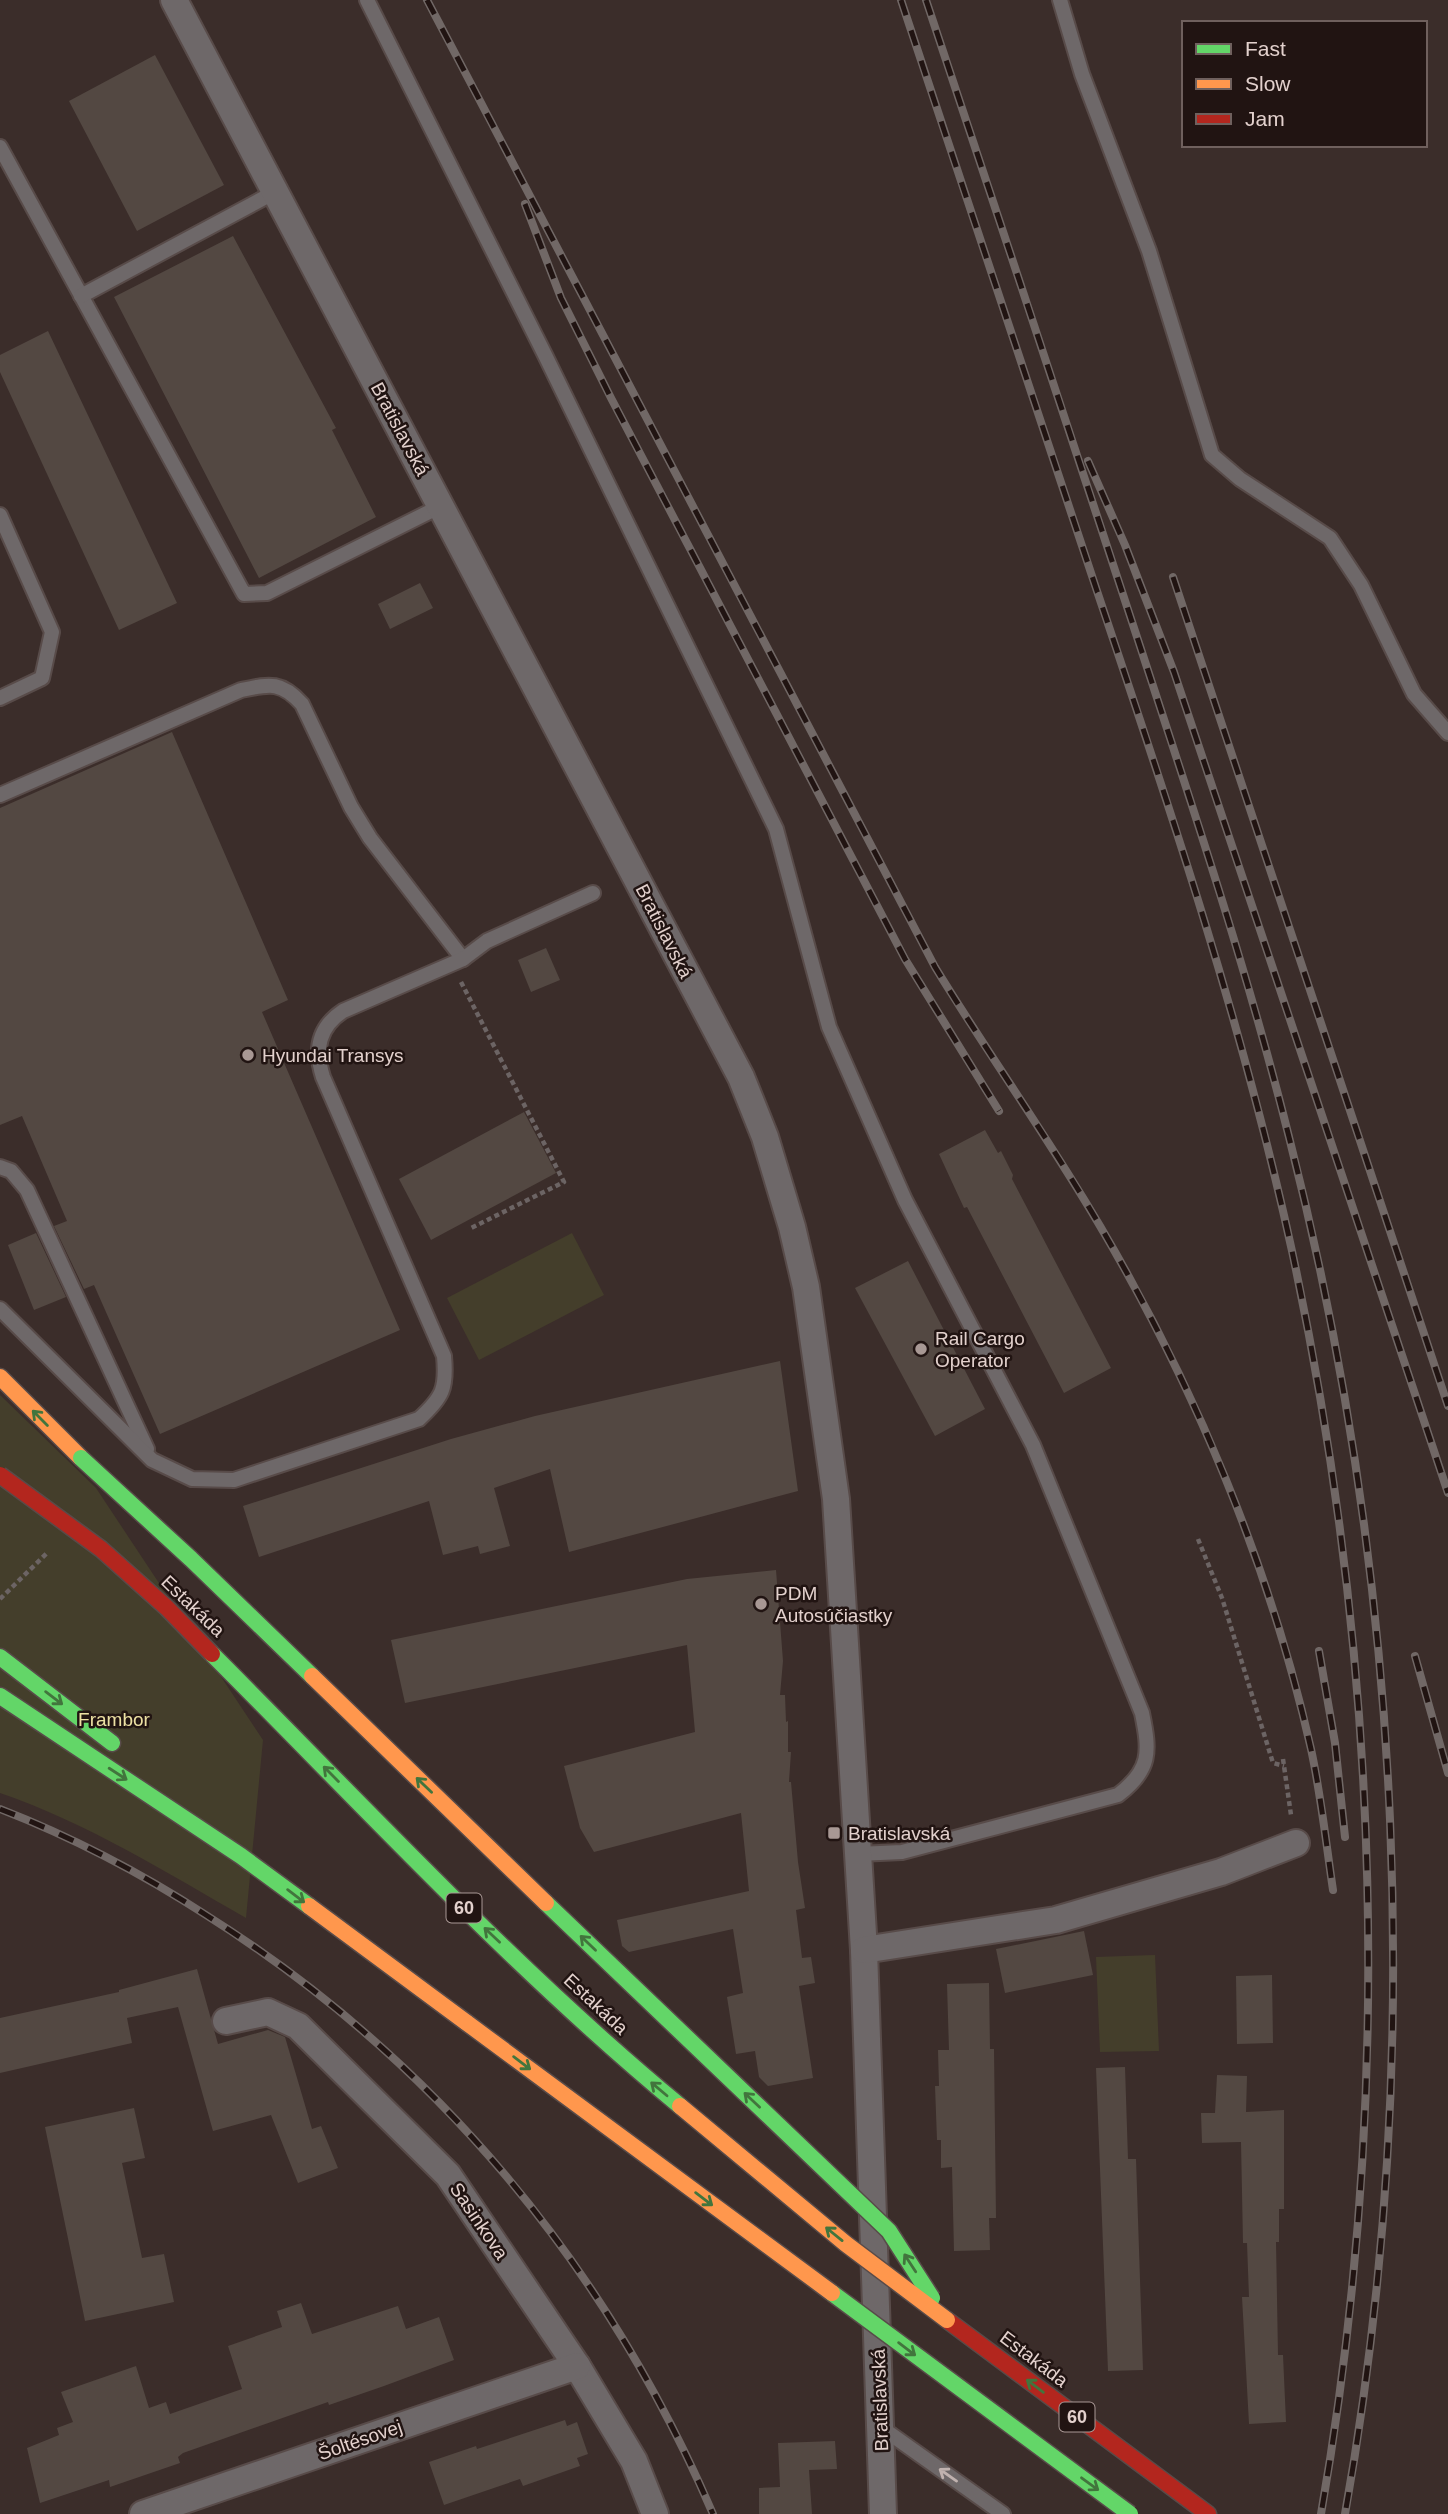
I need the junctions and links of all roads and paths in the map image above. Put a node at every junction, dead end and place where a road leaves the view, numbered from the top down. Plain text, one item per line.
1 (174, 0) edge
2 (368, 0) edge
3 (1060, 0) edge
4 (0, 147) edge
5 (275, 192) junction
6 (81, 296) junction
7 (441, 506) junction
8 (0, 515) edge
9 (0, 698) edge
10 (1448, 733) edge
11 (0, 795) edge
12 (593, 893) dead end
13 (463, 958) junction
14 (461, 981) dead end
15 (0, 1167) edge
16 (468, 1229) dead end
17 (0, 1309) edge
18 (0, 1377) edge
19 (152, 1460) junction
20 (0, 1475) edge
21 (1198, 1539) dead end
22 (0, 1657) edge
23 (0, 1696) edge
24 (120, 1749) dead end
25 (1283, 1759) dead end
26 (1284, 1766) junction
27 (160, 1782) dead end
28 (1296, 1843) joint
29 (858, 1854) junction
30 (241, 1856) junction
31 (864, 1951) junction
32 (226, 2021) dead end
33 (947, 2320) junction
34 (577, 2366) junction
35 (881, 2428) junction
36 (143, 2514) edge
37 (655, 2514) edge
38 (883, 2514) edge
39 (1003, 2514) edge
40 (1130, 2514) edge
41 (1208, 2514) edge

1 - 5 street, Bratislavská
2 - 29 lane
3 - 10 lane
4 - 6 lane
5 - 6 lane
5 - 7 street, Bratislavská
6 - 7 lane
7 - 29 street, Bratislavská
8 - 9 lane
11 - 13 lane
12 - 13 lane
13 - 19 lane
14 - 16 path
15 - 19 lane
17 - 19 lane
33 -> 18 main road, bridge
33 -> 20 main road, Estakáda / 60, bridge
21 - 26 path
22 -> 24 main road
23 -> 30 main road, 60
25 - 26 path
26 - 28 path
27 - 30 main road
28 - 31 street
29 - 31 street, Bratislavská
30 -> 40 main road, 60, bridge
31 - 35 street, Bratislavská
32 - 34 street, Sasinkova
41 -> 33 main road, Estakáda / 60
34 - 36 street, Šoltésovej
34 - 37 street, Sasinkova
35 - 38 street, Bratislavská
39 -> 35 lane

